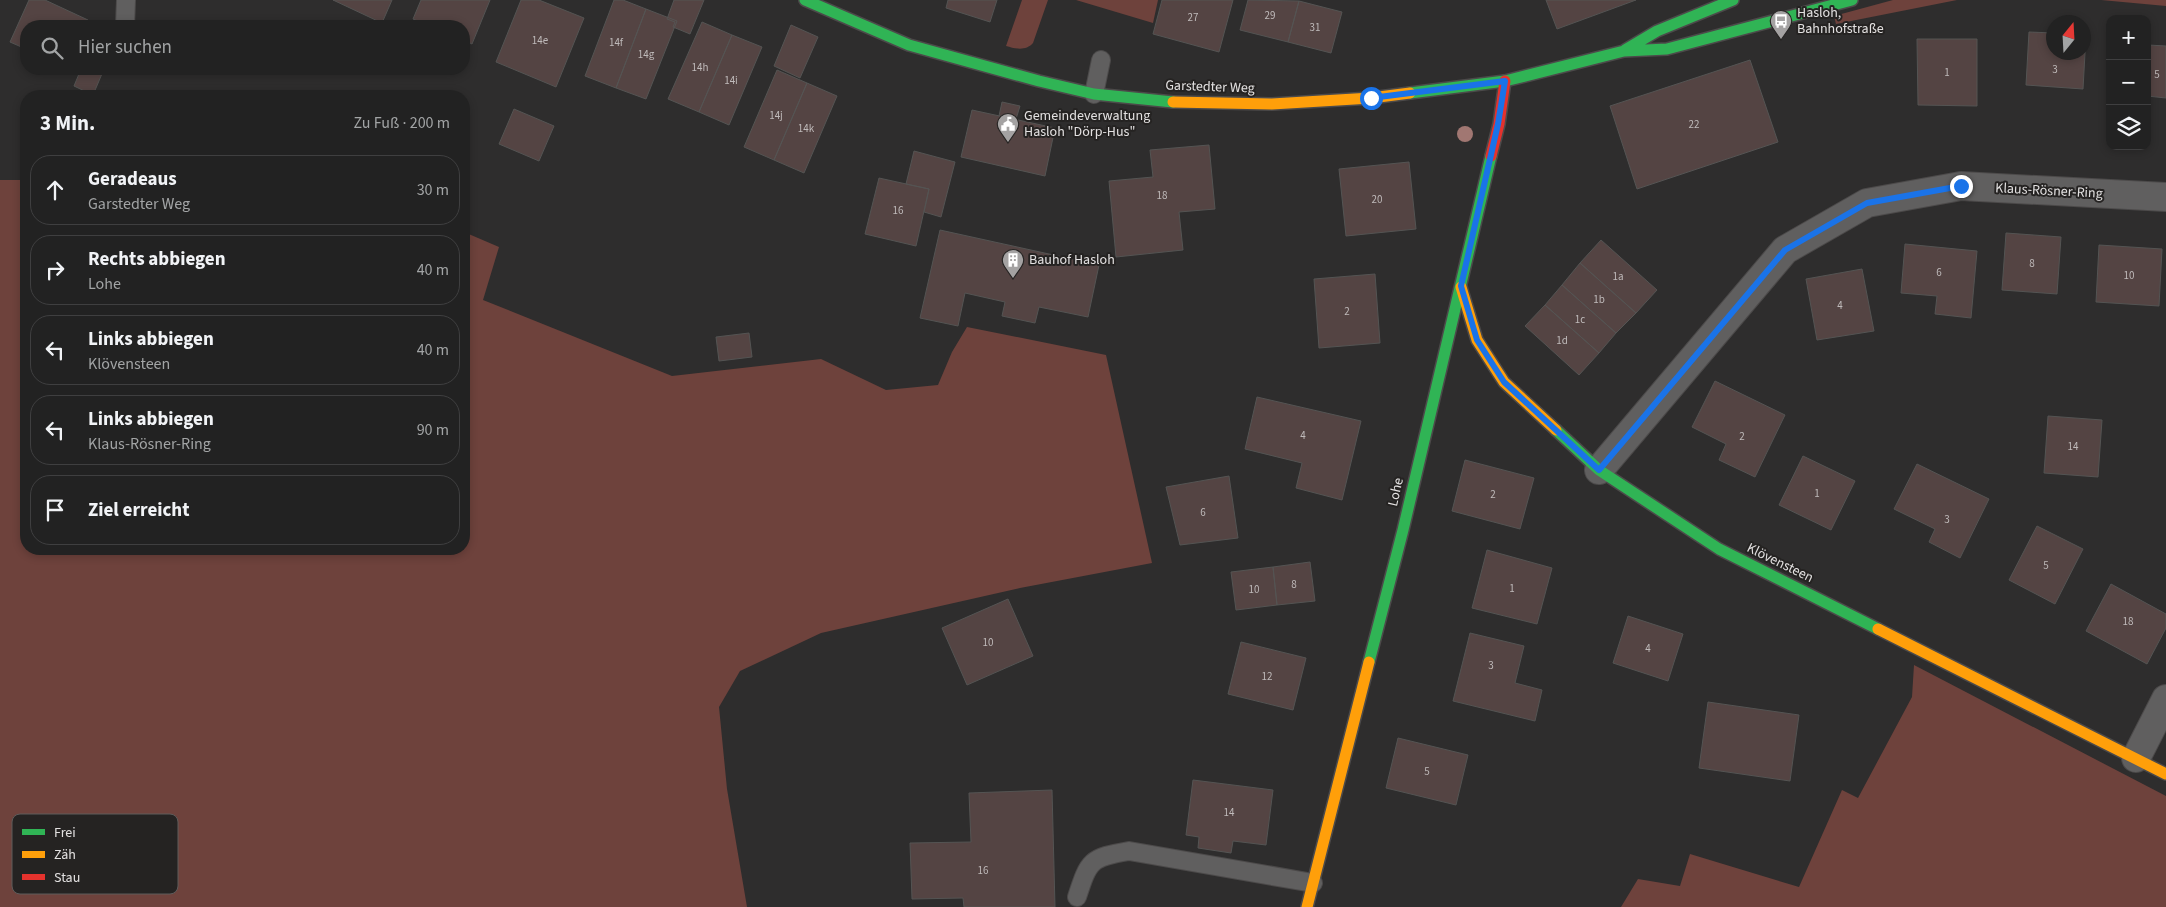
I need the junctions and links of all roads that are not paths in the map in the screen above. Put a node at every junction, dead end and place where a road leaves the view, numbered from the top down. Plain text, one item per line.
1 (126, 0) edge
2 (805, 0) edge
3 (1732, 0) edge
4 (1852, 0) edge
5 (125, 20) edge
6 (1624, 51) junction
7 (1100, 60) dead end
8 (1505, 81) junction
9 (1094, 94) junction
10 (2166, 197) edge
11 (1461, 286) junction
12 (1599, 470) junction
13 (2166, 699) edge
14 (2136, 758) junction
15 (2166, 774) edge
16 (1313, 884) junction
17 (1077, 897) dead end
18 (1307, 907) edge

1 - 5 lane
2 - 9 street, Garstedter Weg
3 - 6 street, Garstedter Weg
4 - 6 street, Garstedter Weg
6 - 8 street, Garstedter Weg
7 - 9 lane
8 - 9 street, Garstedter Weg
8 - 11 street, Lohe
10 - 12 street, Klaus-Rösner-Ring
11 - 12 street, Klövensteen
11 - 16 street, Lohe
12 - 14 street, Klövensteen
13 - 14 street
14 - 15 street, Klövensteen
16 - 17 lane
16 - 18 street, Lohe

